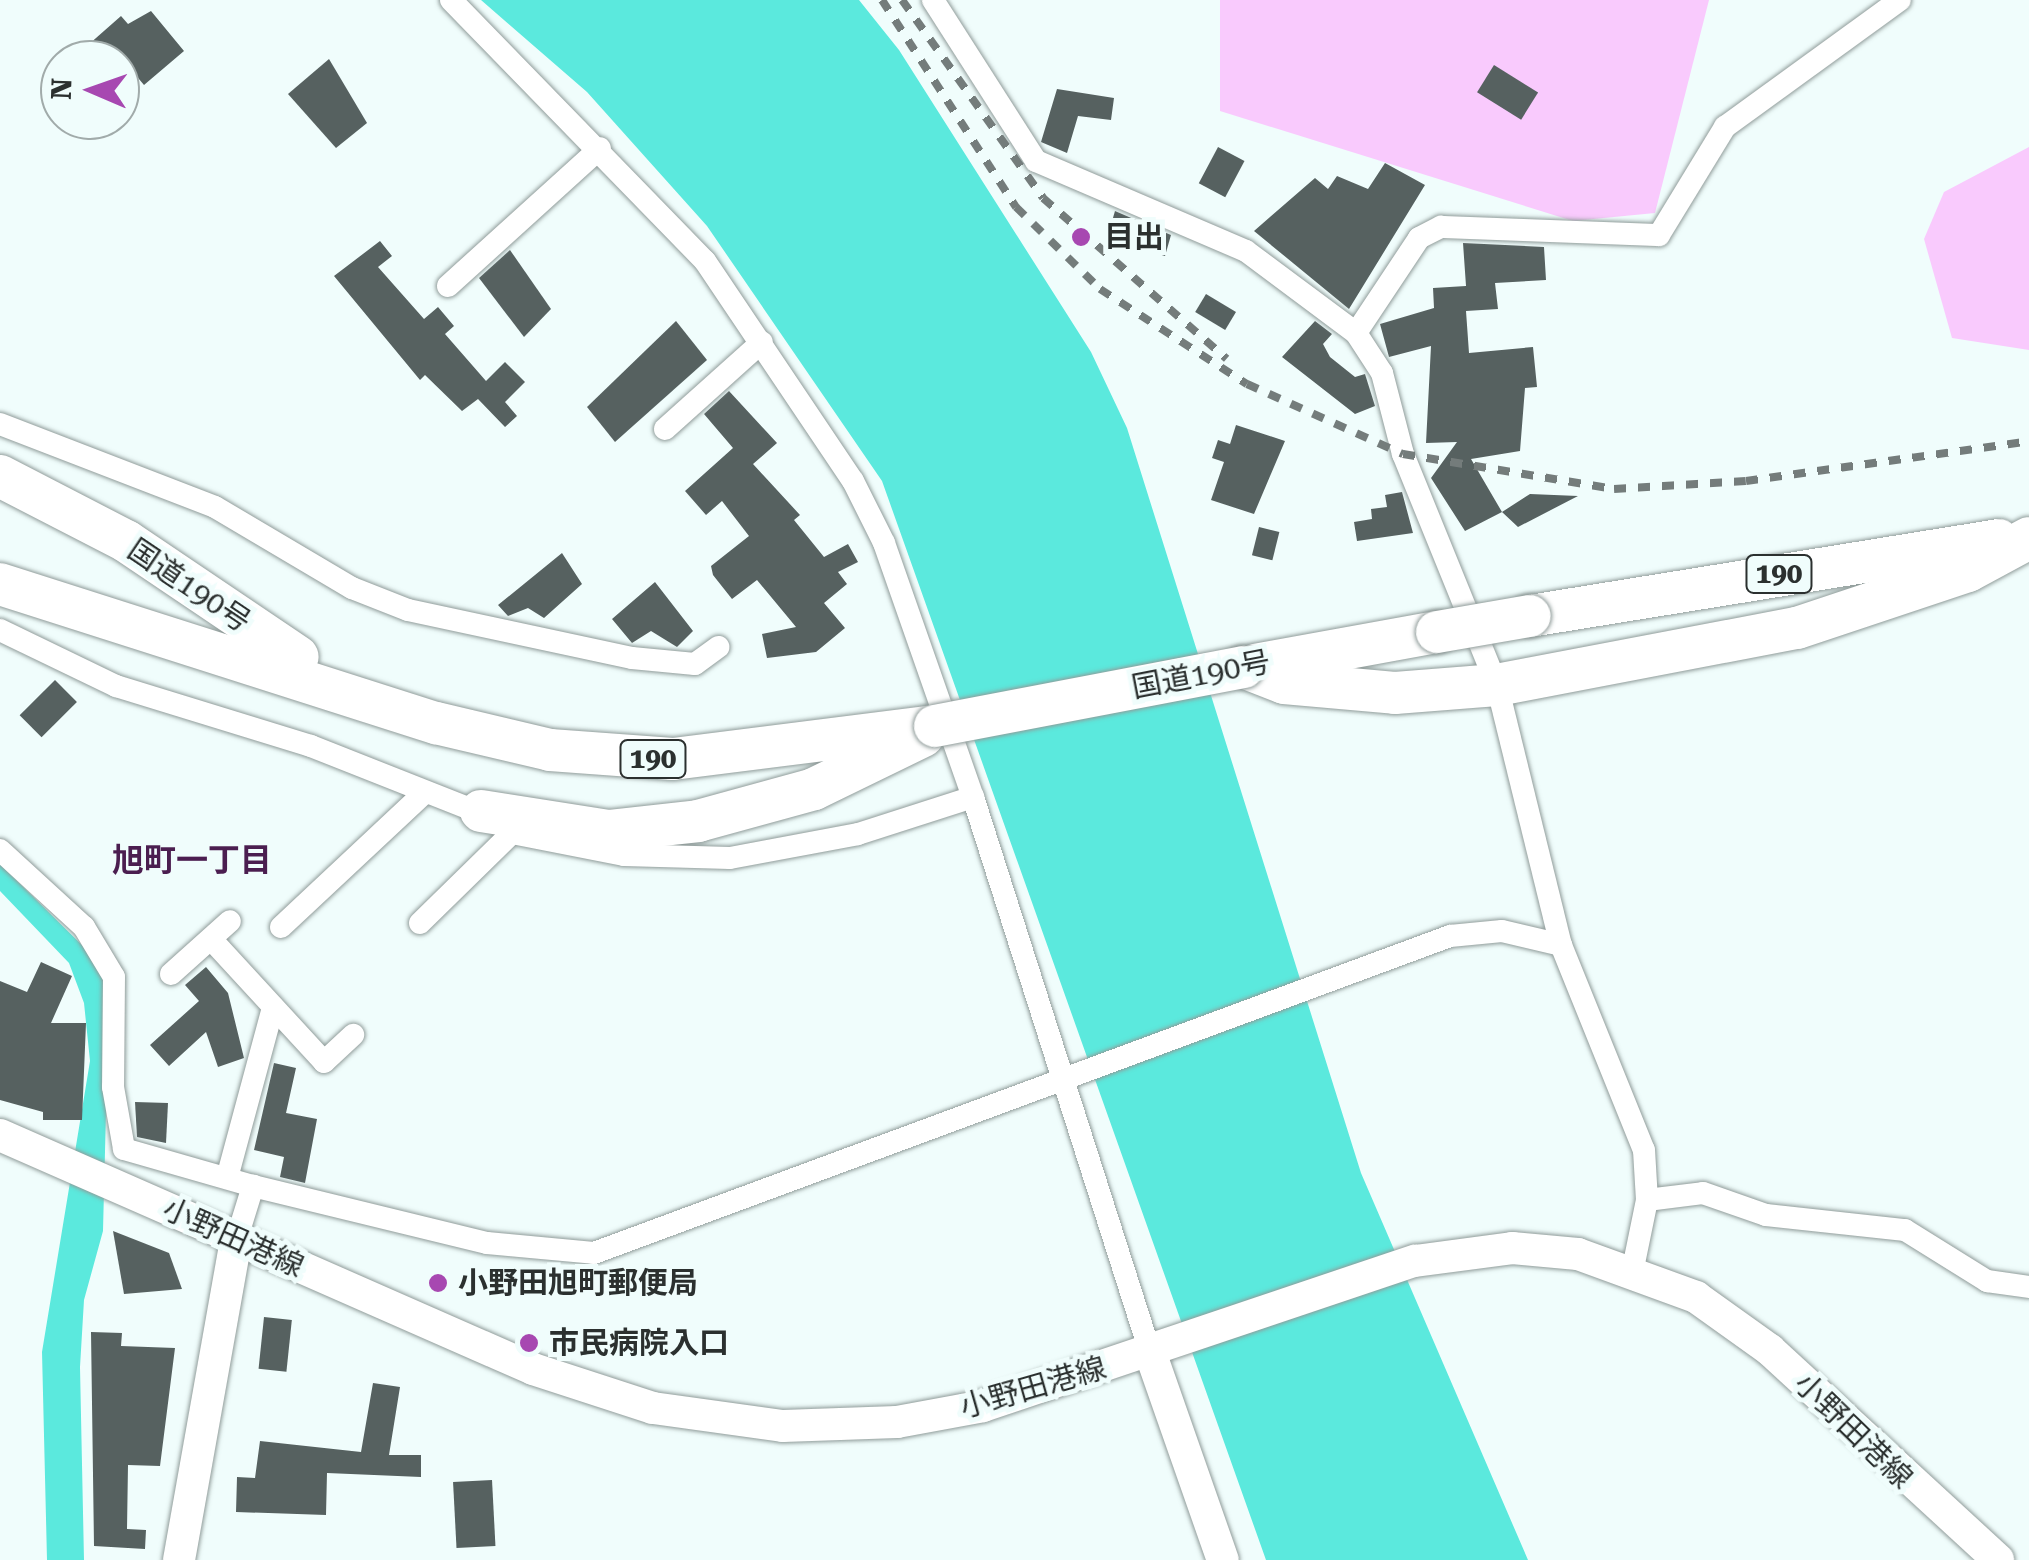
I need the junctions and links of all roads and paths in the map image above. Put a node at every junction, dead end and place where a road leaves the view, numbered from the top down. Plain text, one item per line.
1 (451, 0) edge
2 (933, 0) edge
3 (1900, 0) edge
4 (600, 148) junction
5 (448, 286) dead end
6 (1356, 333) junction
7 (762, 342) junction
8 (0, 424) edge
9 (665, 430) dead end
10 (0, 476) edge
11 (2029, 537) edge
12 (0, 560) edge
13 (0, 584) edge
14 (0, 630) edge
15 (718, 648) dead end
16 (226, 651) junction
17 (1243, 667) junction
18 (1497, 685) junction
19 (376, 702) junction
20 (935, 726) junction
21 (422, 795) junction
22 (973, 797) junction
23 (496, 822) junction
24 (0, 850) edge
25 (230, 921) dead end
26 (420, 923) dead end
27 (281, 926) dead end
28 (211, 938) junction
29 (1561, 945) junction
30 (172, 974) dead end
31 (273, 1007) junction
32 (354, 1035) dead end
33 (1079, 1077) junction
34 (0, 1135) edge
35 (227, 1178) junction
36 (253, 1186) junction
37 (1647, 1200) junction
38 (236, 1241) junction
39 (1632, 1268) junction
40 (2029, 1287) edge
41 (1162, 1348) junction
42 (179, 1560) edge
43 (1223, 1560) edge
44 (1998, 1560) edge

1 - 4 street
2 - 6 street
3 - 6 street
4 - 5 street
4 - 7 street
6 - 18 street
7 - 9 street
7 - 22 street
8 - 15 street
10 - 19 highway, 国道190号 / 190
11 - 17 highway, 国道190号 / 190, bridge
11 - 18 highway
12 - 16 highway
13 - 16 highway, 国道190号 / 190
14 - 21 street
16 - 19 highway, 国道190号 / 190
17 - 18 highway
17 - 20 highway, 国道190号 / 190, bridge
18 - 29 street
19 - 20 highway, 国道190号 / 190
20 - 23 highway
21 - 23 street
21 - 27 street
22 - 23 street
22 - 33 street
23 - 26 street
24 - 35 street
25 - 28 street
28 - 30 street
28 - 31 street
29 - 33 street
29 - 37 street
31 - 32 street
31 - 35 street
33 - 36 street
33 - 41 street
34 - 38 main road, 小野田港線
35 - 36 street
36 - 38 street
37 - 39 street
37 - 40 street
38 - 41 main road, 小野田港線
38 - 42 main road
39 - 41 main road, 小野田港線
39 - 44 main road, 小野田港線
41 - 43 main road

